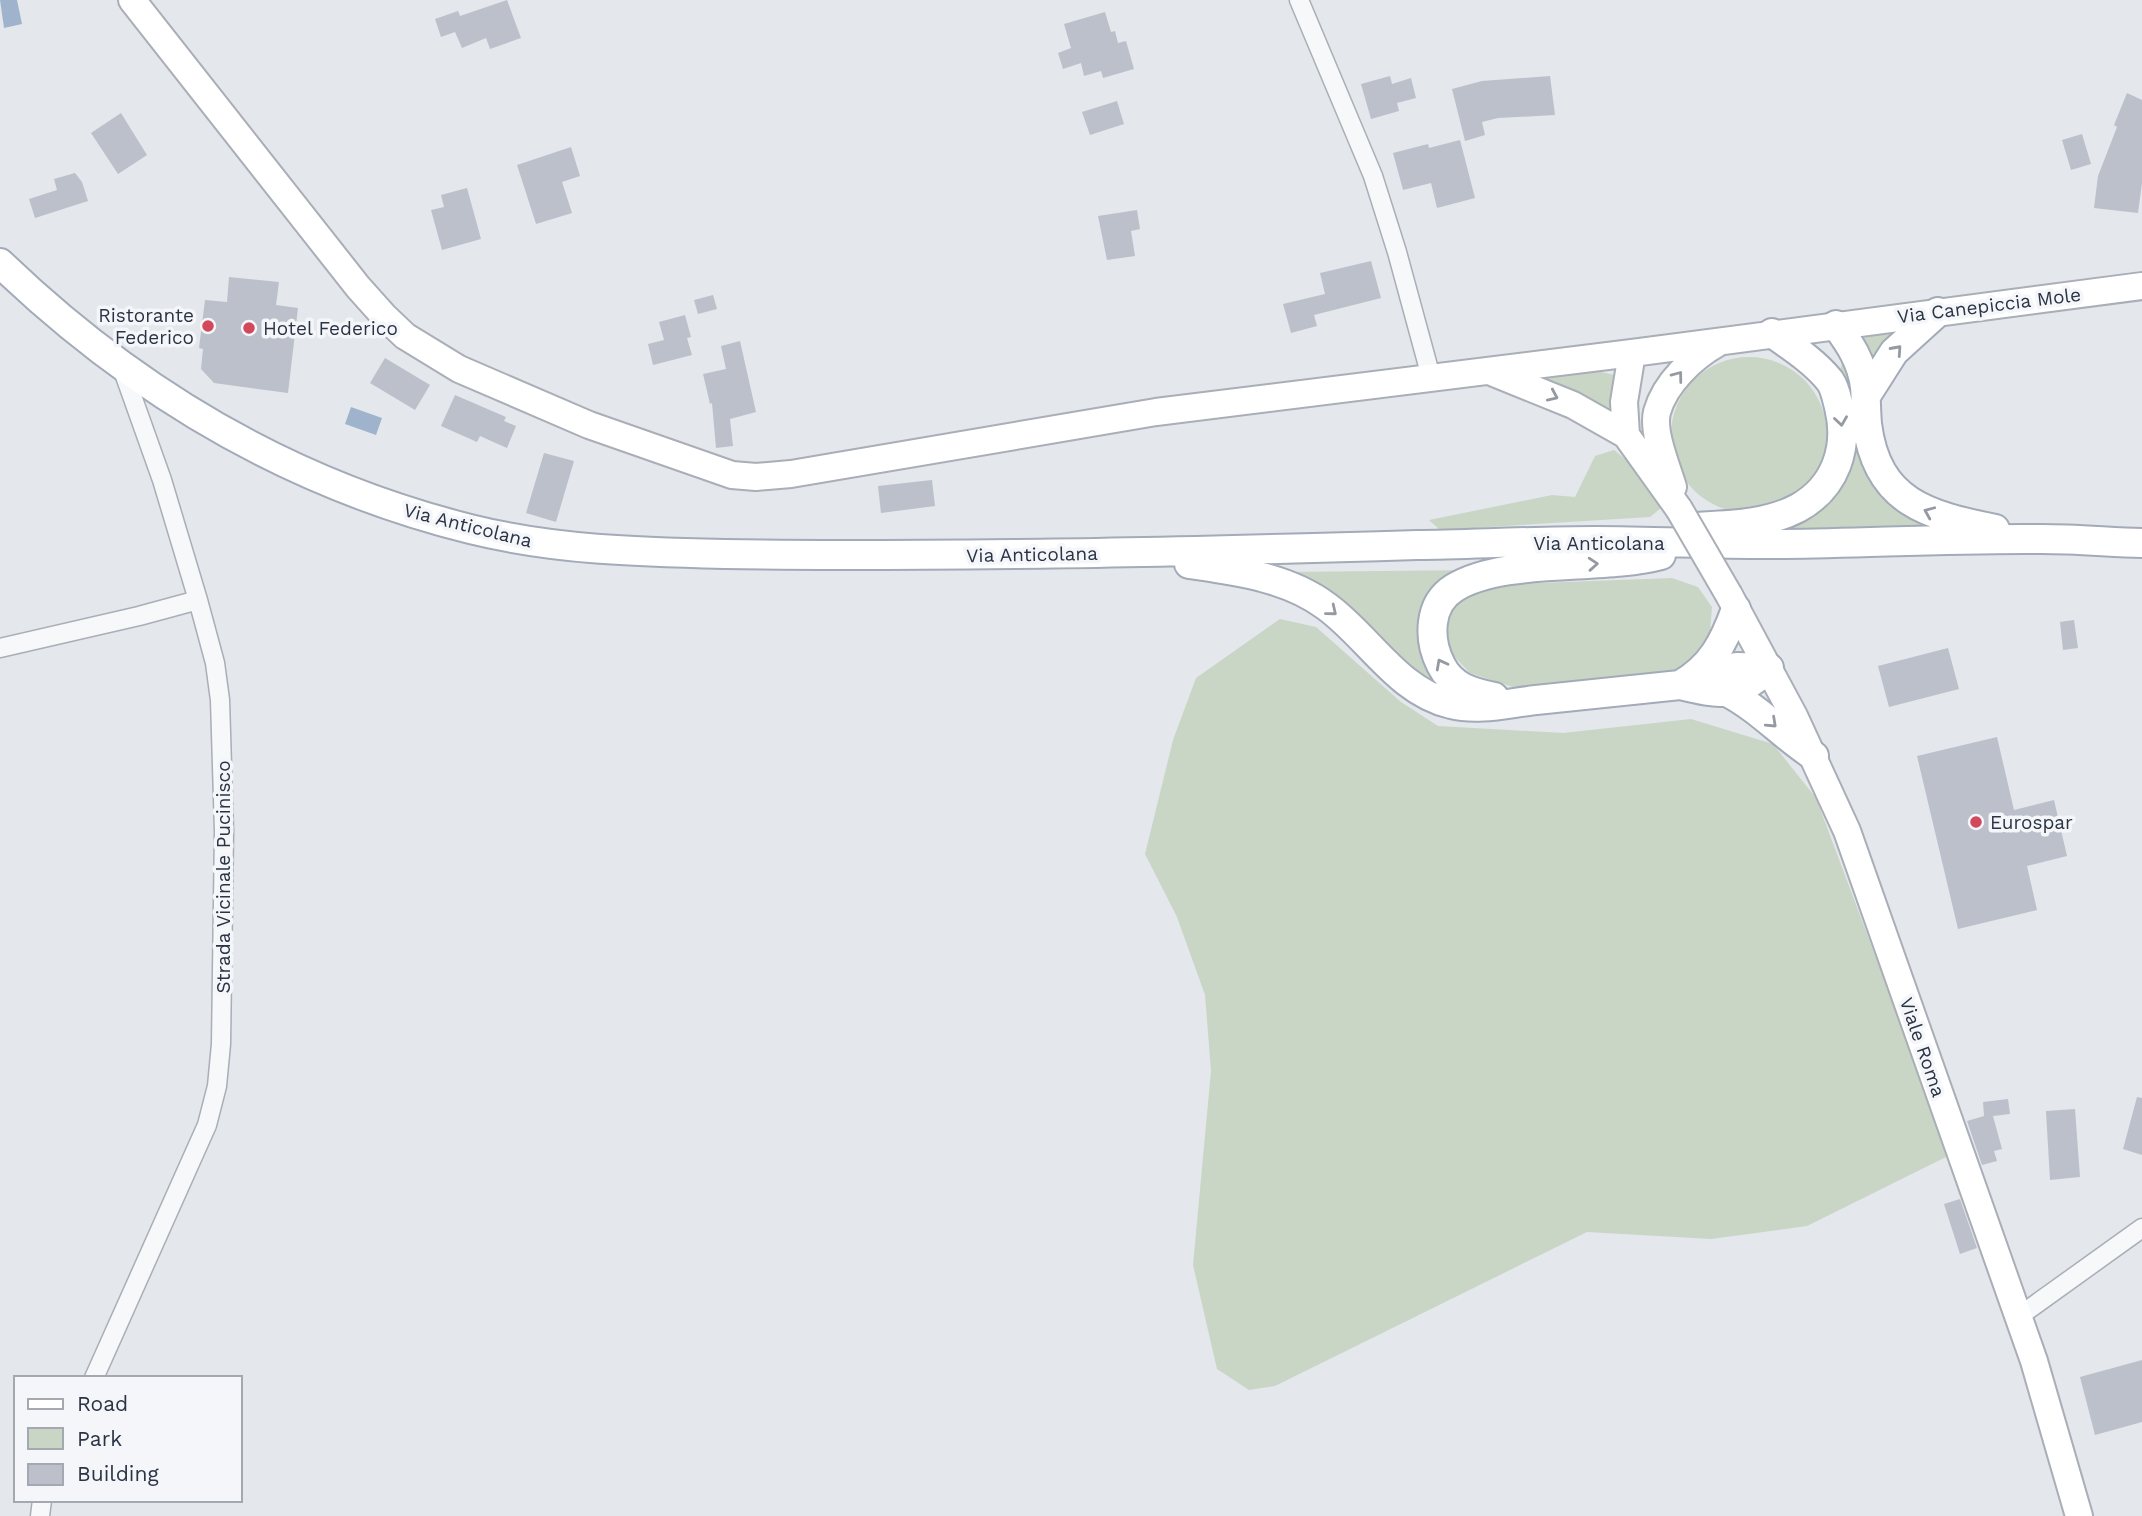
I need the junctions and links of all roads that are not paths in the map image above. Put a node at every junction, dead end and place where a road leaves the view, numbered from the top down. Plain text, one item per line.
1 (132, 0) edge
2 (1298, 0) edge
3 (0, 263) edge
4 (2142, 286) edge
5 (1938, 312) junction
6 (1836, 325) junction
7 (1772, 333) junction
8 (1725, 340) junction
9 (1632, 353) junction
10 (121, 365) junction
11 (1489, 371) junction
12 (1431, 377) junction
13 (1831, 383) junction
14 (1866, 396) junction
15 (1657, 412) junction
16 (1626, 435) junction
17 (1679, 509) junction
18 (2042, 539) junction
19 (1597, 541) junction
20 (2142, 543) edge
21 (1689, 544) junction
22 (1117, 554) junction
23 (198, 600) junction
24 (1732, 602) junction
25 (0, 648) edge
26 (1769, 668) junction
27 (1688, 681) junction
28 (1727, 692) junction
29 (1521, 702) junction
30 (1814, 756) junction
31 (2142, 1228) edge
32 (2018, 1317) junction
33 (95, 1376) edge
34 (2079, 1516) edge

1 - 12 street, Via Canepiccia Mole
2 - 12 street
3 - 10 main road, Via Anticolana
4 - 5 street, Via Canepiccia Mole
5 - 6 street, Via Canepiccia Mole
14 -> 5 main road
6 - 7 street, Via Canepiccia Mole
6 - 13 main road
6 - 14 main road
7 - 8 street, Via Canepiccia Mole
7 - 13 main road
8 - 9 street, Via Canepiccia Mole
15 -> 8 street
9 - 11 street, Via Canepiccia Mole
9 - 15 street
9 - 16 street
10 - 22 main road, Via Anticolana
10 - 23 street, Strada Vicinale Pucinisco
11 - 12 street, Via Canepiccia Mole
11 -> 16 street
13 -> 19 main road
18 -> 14 main road
15 - 17 street
16 - 17 street
17 - 24 street, Viale Roma, bridge
18 - 20 main road, Via Anticolana
18 - 21 main road, Via Anticolana
19 - 21 main road, Via Anticolana
19 - 22 main road, Via Anticolana
29 -> 21 main road
22 -> 29 main road
23 - 25 street
23 - 33 street, Strada Vicinale Pucinisco
24 - 26 street, Viale Roma
24 - 27 main road
26 - 27 main road
26 - 28 main road
26 - 30 street, Viale Roma
27 - 28 main road
27 - 29 main road
28 -> 30 main road
30 - 32 street, Viale Roma
31 - 32 street
32 - 34 street, Viale Roma

